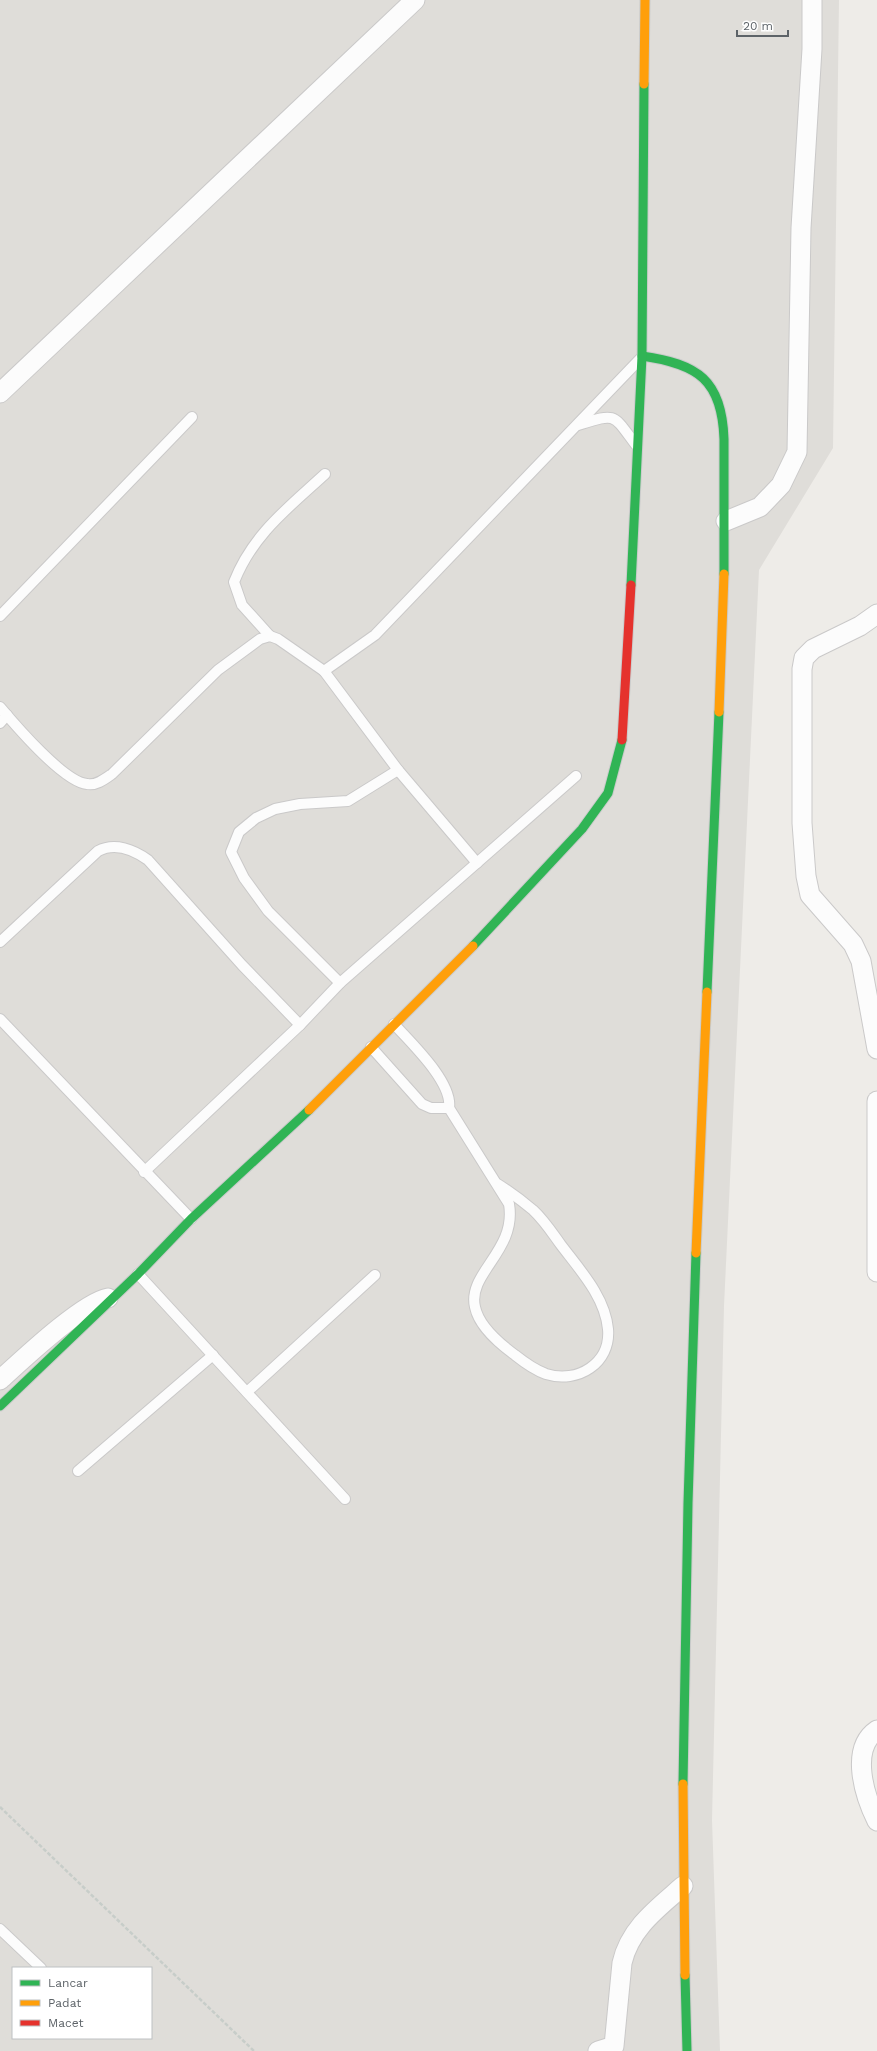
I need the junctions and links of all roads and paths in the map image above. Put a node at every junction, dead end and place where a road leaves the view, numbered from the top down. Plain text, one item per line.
1 (415, 0) edge
2 (645, 0) edge
3 (812, 0) edge
4 (642, 356) junction
5 (0, 393) edge
6 (192, 417) dead end
7 (578, 425) junction
8 (639, 448) junction
9 (325, 474) dead end
10 (726, 521) junction
11 (877, 614) edge
12 (0, 616) edge
13 (270, 636) junction
14 (324, 671) junction
15 (0, 707) edge
16 (4, 719) edge
17 (398, 770) junction
18 (576, 776) dead end
19 (477, 863) junction
20 (0, 942) edge
21 (340, 983) junction
22 (0, 1019) edge
23 (394, 1024) junction
24 (300, 1025) junction
25 (371, 1047) junction
26 (877, 1049) edge
27 (877, 1101) edge
28 (449, 1108) junction
29 (144, 1172) junction
30 (496, 1183) junction
31 (190, 1219) junction
32 (877, 1272) edge
33 (138, 1274) junction
34 (375, 1275) dead end
35 (114, 1297) junction
36 (213, 1355) junction
37 (0, 1380) edge
38 (247, 1392) junction
39 (0, 1406) edge
40 (78, 1471) dead end
41 (345, 1499) dead end
42 (877, 1730) edge
43 (0, 1807) edge
44 (877, 1821) edge
45 (683, 1886) junction
46 (0, 1929) edge
47 (40, 1967) edge
48 (608, 2049) edge
49 (254, 2051) edge
50 (687, 2051) edge

1 - 5 street
2 - 4 street
3 - 10 street
4 - 7 lane
4 - 8 street
4 - 10 street
6 - 12 lane
7 - 8 lane
7 - 14 lane
8 - 23 street
9 - 13 lane
10 - 45 street
11 - 26 street
13 - 14 lane
13 - 16 lane
14 - 17 lane
15 - 16 lane
17 - 19 lane
17 - 21 lane
18 - 19 lane
19 - 21 lane
20 - 24 lane
21 - 24 lane
22 - 29 lane
23 - 25 street
23 - 28 lane
24 - 29 lane
25 - 28 lane
25 - 31 street
27 - 32 street
28 - 30 lane
29 - 31 lane
30 - 30 lane
31 - 33 street
33 - 35 street
33 - 36 lane
34 - 38 lane
35 - 37 street
35 - 39 street
36 - 38 lane
36 - 40 lane
38 - 41 lane
42 - 44 street
43 - 49 path
45 - 48 street
45 - 50 street
46 - 47 lane

